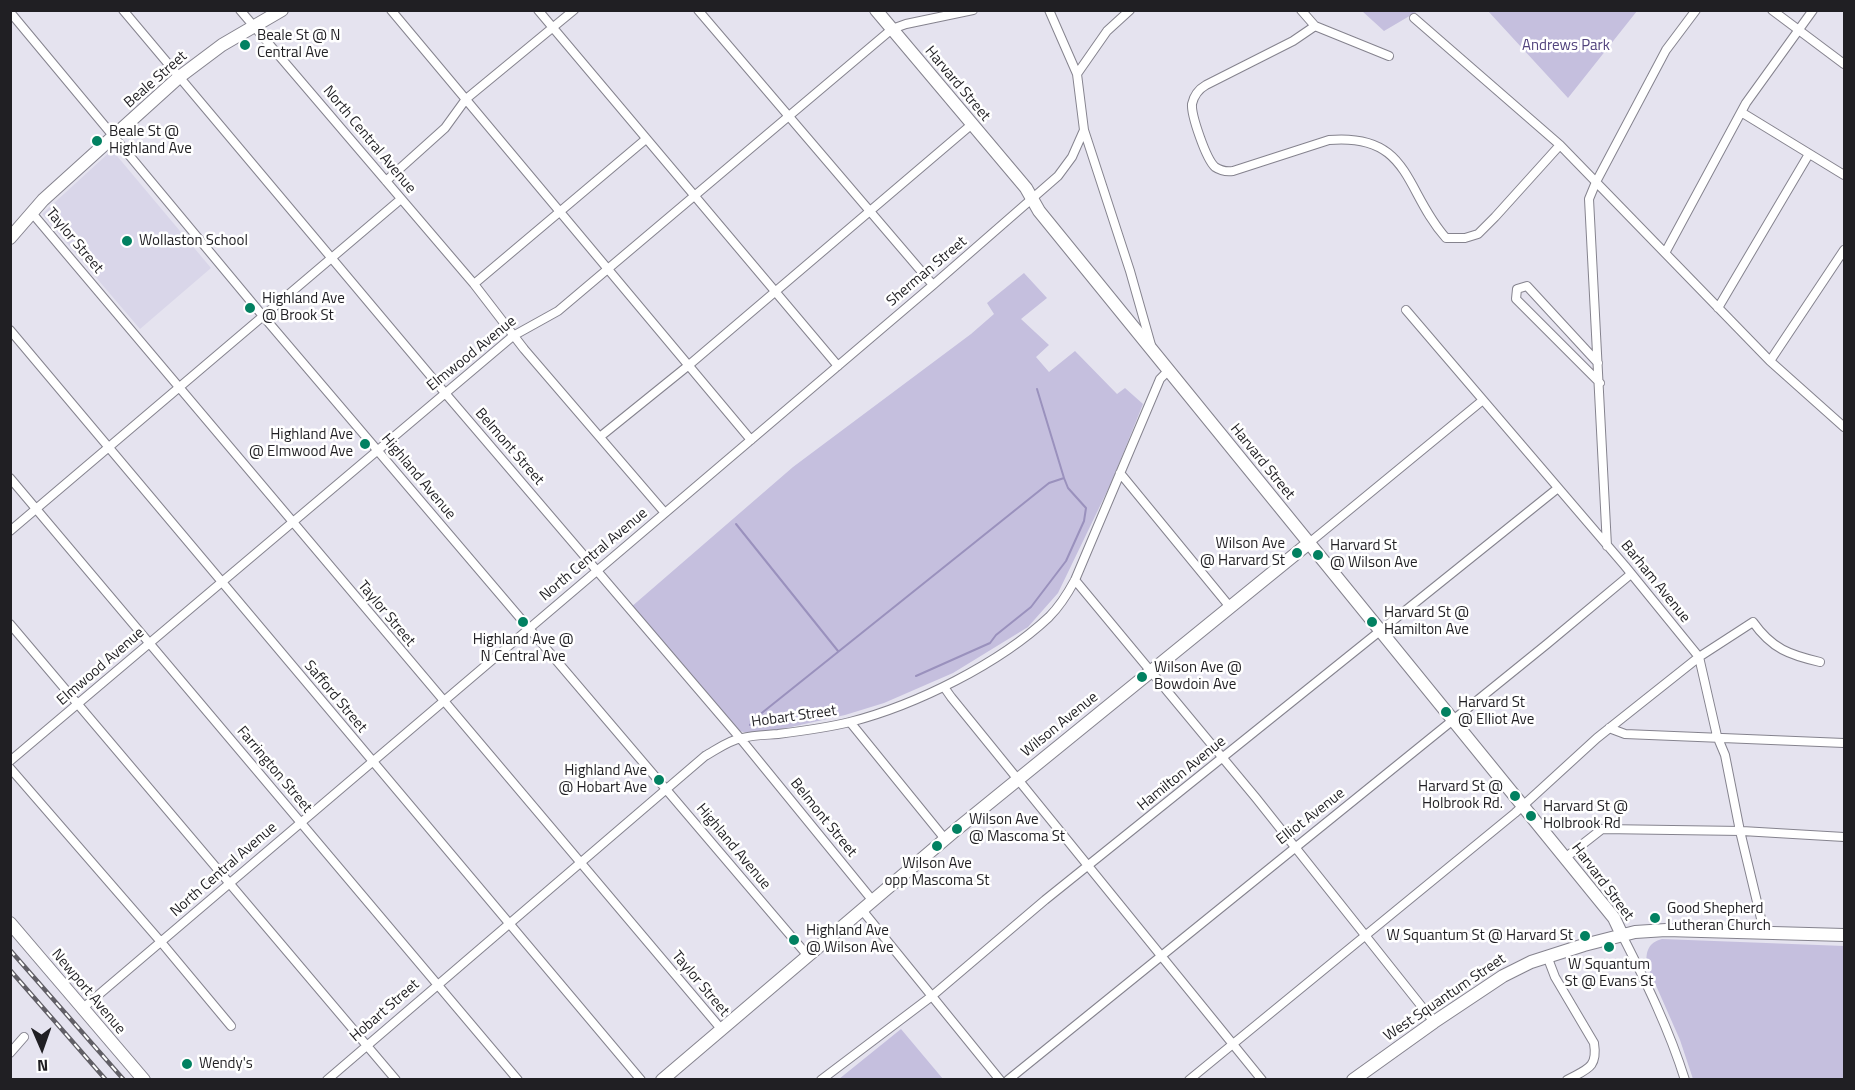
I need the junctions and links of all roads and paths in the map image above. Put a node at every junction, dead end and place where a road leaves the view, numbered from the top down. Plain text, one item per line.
1 (123, 10) edge
2 (240, 10) edge
3 (282, 10) edge
4 (391, 10) edge
5 (538, 10) edge
6 (574, 10) edge
7 (698, 10) edge
8 (876, 10) edge
9 (973, 10) edge
10 (1049, 10) edge
11 (1130, 10) edge
12 (1302, 10) edge
13 (1696, 10) edge
14 (1772, 10) edge
15 (1813, 10) edge
16 (10, 12) edge
17 (1414, 18) dead end
18 (1315, 26) junction
19 (254, 27) junction
20 (552, 28) junction
21 (892, 29) junction
22 (1798, 30) junction
23 (1389, 56) dead end
24 (1845, 64) edge
25 (1077, 74) junction
26 (178, 78) junction
27 (466, 99) junction
28 (1741, 112) junction
29 (788, 117) junction
30 (971, 124) junction
31 (1084, 130) junction
32 (114, 136) junction
33 (646, 139) junction
34 (1560, 145) junction
35 (1809, 154) junction
36 (1845, 175) edge
37 (386, 181) junction
38 (1596, 182) junction
39 (693, 195) junction
40 (401, 199) junction
41 (1033, 200) junction
42 (870, 211) junction
43 (560, 212) junction
44 (32, 213) junction
45 (12, 232) edge
46 (1845, 250) edge
47 (1665, 253) junction
48 (332, 258) junction
49 (608, 270) junction
50 (474, 284) junction
51 (933, 285) junction
52 (775, 291) junction
53 (1718, 308) junction
54 (1406, 310) dead end
55 (263, 316) junction
56 (10, 330) edge
57 (513, 336) junction
58 (1152, 350) junction
59 (1770, 360) junction
60 (1599, 363) junction
61 (689, 365) junction
62 (838, 366) junction
63 (1168, 371) junction
64 (1600, 383) junction
65 (179, 387) junction
66 (445, 393) junction
67 (1483, 400) junction
68 (1844, 425) edge
69 (601, 436) junction
70 (751, 440) junction
71 (110, 447) junction
72 (377, 449) junction
73 (1120, 473) junction
74 (10, 478) edge
75 (1558, 488) junction
76 (37, 509) junction
77 (665, 513) junction
78 (291, 522) junction
79 (10, 531) edge
80 (1309, 543) junction
81 (1607, 546) junction
82 (596, 571) junction
83 (1631, 574) junction
84 (1076, 580) junction
85 (222, 583) junction
86 (1230, 607) junction
87 (10, 624) edge
88 (529, 628) junction
89 (1379, 632) junction
90 (149, 643) junction
91 (1699, 657) junction
92 (1820, 662) dead end
93 (1150, 670) junction
94 (944, 687) junction
95 (442, 701) junction
96 (79, 705) junction
97 (1451, 720) junction
98 (850, 722) junction
99 (1609, 728) junction
100 (1717, 736) junction
101 (740, 738) junction
102 (1845, 743) edge
103 (1223, 759) junction
104 (10, 761) edge
105 (373, 762) junction
106 (10, 768) edge
107 (1018, 779) junction
108 (667, 789) junction
109 (1523, 806) junction
110 (301, 822) junction
111 (1740, 831) junction
112 (1845, 837) edge
113 (945, 839) junction
114 (1294, 848) junction
115 (1565, 858) junction
116 (580, 863) junction
117 (1089, 867) junction
118 (230, 883) junction
119 (873, 901) junction
120 (862, 910) junction
121 (509, 922) junction
122 (10, 923) edge
123 (1764, 931) junction
124 (1366, 935) junction
125 (1622, 935) junction
126 (1845, 935) edge
127 (161, 942) junction
128 (1161, 955) junction
129 (808, 956) junction
130 (1547, 956) junction
131 (437, 984) junction
132 (932, 996) junction
133 (83, 1008) junction
134 (1434, 1022) junction
135 (231, 1026) dead end
136 (722, 1030) junction
137 (24, 1036) dead end
138 (367, 1044) junction
139 (1233, 1044) junction
140 (10, 1053) edge
141 (144, 1080) edge
142 (327, 1080) edge
143 (396, 1080) edge
144 (518, 1080) edge
145 (641, 1080) edge
146 (662, 1080) edge
147 (821, 1080) edge
148 (1000, 1080) edge
149 (1008, 1080) edge
150 (1189, 1080) edge
151 (1262, 1080) edge
152 (1353, 1080) edge
153 (1567, 1080) edge
154 (1684, 1080) edge

1 - 26 street, Belmont Street
2 - 19 street, North Central Avenue
3 - 19 street, Beale Street
4 - 27 street
5 - 20 street
6 - 20 street
7 - 29 street
8 - 21 street, Harvard Street
9 - 21 street, Elmwood Avenue
10 - 25 street
11 - 25 street
12 - 18 street
13 - 38 street
14 - 22 street
15 - 22 street
16 - 32 street, Highland Avenue
17 - 34 street
18 - 23 street
18 - 34 street
19 - 26 street, Beale Street
19 - 37 street, North Central Avenue
20 - 27 street
20 - 33 street
21 - 29 street, Elmwood Avenue
21 - 30 street, Harvard Street
22 - 24 street
22 - 28 street
25 - 31 street
26 - 32 street, Beale Street
26 - 48 street, Belmont Street
27 - 37 street
27 - 43 street
28 - 35 street
28 - 47 street
29 - 39 street, Elmwood Avenue
29 - 42 street
30 - 41 street, Harvard Street
30 - 42 street
31 - 41 street, Sherman Street
31 - 58 street
32 - 44 street, Beale Street
32 - 55 street, Highland Avenue
33 - 39 street
33 - 43 street
34 - 38 street
35 - 36 street
35 - 53 street
37 - 40 street, North Central Avenue
38 - 47 street
38 - 60 street
39 - 49 street, Elmwood Avenue
39 - 52 street
40 - 48 street
40 - 50 street, North Central Avenue
41 - 51 street, Sherman Street
41 - 58 street, Harvard Street
42 - 51 street
42 - 52 street
43 - 49 street
43 - 50 street
44 - 45 street, Beale Street
44 - 65 street, Taylor Street
46 - 59 street
47 - 53 street
48 - 55 street
48 - 66 street, Belmont Street
49 - 57 street, Elmwood Avenue
49 - 61 street
50 - 57 street, North Central Avenue
51 - 62 street, Sherman Street
52 - 61 street
52 - 62 street
53 - 59 street
54 - 67 street, Barham Avenue
55 - 65 street
55 - 72 street, Highland Avenue
56 - 71 street, Safford Street
57 - 66 street, Elmwood Avenue
57 - 69 street, North Central Avenue
58 - 63 street, Harvard Street
59 - 68 street
60 - 64 street
60 - 64 street
61 - 69 street
61 - 70 street
62 - 70 street, Sherman Street
63 - 73 street, Hobart Street
63 - 80 street, Harvard Street
64 - 81 street
65 - 71 street
65 - 78 street, Taylor Street
66 - 72 street, Elmwood Avenue
66 - 82 street, Belmont Street
67 - 75 street, Barham Avenue
67 - 80 street, Wilson Avenue
69 - 77 street, North Central Avenue
70 - 77 street, Sherman Street
71 - 76 street
71 - 85 street, Safford Street
72 - 78 street, Elmwood Avenue
72 - 88 street, Highland Avenue
73 - 84 street, Hobart Street
73 - 86 street
74 - 76 street, Farrington Street
75 - 81 street, Barham Avenue
75 - 89 street, Hamilton Avenue
76 - 79 street
76 - 90 street, Farrington Street
77 - 82 street, North Central Avenue
78 - 85 street, Elmwood Avenue
78 - 95 street, Taylor Street
80 - 86 street, Wilson Avenue
80 - 89 street, Harvard Street
81 - 83 street, Barham Avenue
82 - 88 street, North Central Avenue
82 - 101 street, Belmont Street
83 - 91 street, Barham Avenue
83 - 97 street, Elliot Avenue
84 - 93 street
84 - 94 street, Hobart Street
85 - 90 street, Elmwood Avenue
85 - 105 street, Safford Street
86 - 93 street, Wilson Avenue
87 - 96 street
88 - 95 street, North Central Avenue
88 - 108 street, Highland Avenue
89 - 97 street, Harvard Street
89 - 103 street, Hamilton Avenue
90 - 96 street, Elmwood Avenue
90 - 110 street, Farrington Street
91 - 92 street
91 - 99 street
91 - 100 street, Barham Avenue
93 - 103 street
93 - 107 street, Wilson Avenue
94 - 98 street, Hobart Street
94 - 107 street
95 - 105 street, North Central Avenue
95 - 116 street, Taylor Street
96 - 104 street, Elmwood Avenue
96 - 118 street
97 - 109 street, Harvard Street
97 - 114 street, Elliot Avenue
98 - 101 street, Hobart Street
98 - 113 street
99 - 100 street
99 - 109 street
100 - 102 street
100 - 111 street, Barham Avenue
101 - 108 street, Hobart Street
101 - 119 street, Belmont Street
103 - 114 street
103 - 117 street, Hamilton Avenue
105 - 110 street, North Central Avenue
105 - 121 street, Safford Street
106 - 127 street
107 - 113 street, Wilson Avenue
107 - 117 street
108 - 116 street, Hobart Street
108 - 129 street, Highland Avenue
109 - 115 street, Harvard Street
109 - 124 street
110 - 118 street, North Central Avenue
110 - 131 street, Farrington Street
111 - 112 street
111 - 115 street
111 - 123 street, Barham Avenue
113 - 119 street, Wilson Avenue
114 - 124 street
114 - 128 street, Elliot Avenue
115 - 125 street, Harvard Street
116 - 121 street, Hobart Street
116 - 136 street, Taylor Street
117 - 128 street
117 - 132 street, Hamilton Avenue
118 - 127 street, North Central Avenue
118 - 138 street
119 - 120 street, Wilson Avenue
120 - 129 street, Wilson Avenue
120 - 132 street
121 - 131 street, Hobart Street
121 - 145 street, Safford Street
122 - 133 street, Newport Avenue
123 - 125 street, West Squantum Street
123 - 126 street, West Squantum Street
124 - 134 street
124 - 139 street
125 - 130 street, West Squantum Street
125 - 154 street
127 - 133 street, North Central Avenue
127 - 135 street
128 - 139 street
128 - 149 street, Elliot Avenue
129 - 136 street, Wilson Avenue
130 - 134 street, West Squantum Street
130 - 153 street
131 - 138 street, Hobart Street
131 - 144 street, Farrington Street
132 - 147 street, Hamilton Avenue
132 - 148 street
133 - 141 street, Newport Avenue
134 - 152 street, West Squantum Street
136 - 146 street, Wilson Avenue
137 - 140 street
138 - 142 street, Hobart Street
138 - 143 street
139 - 150 street
139 - 151 street

